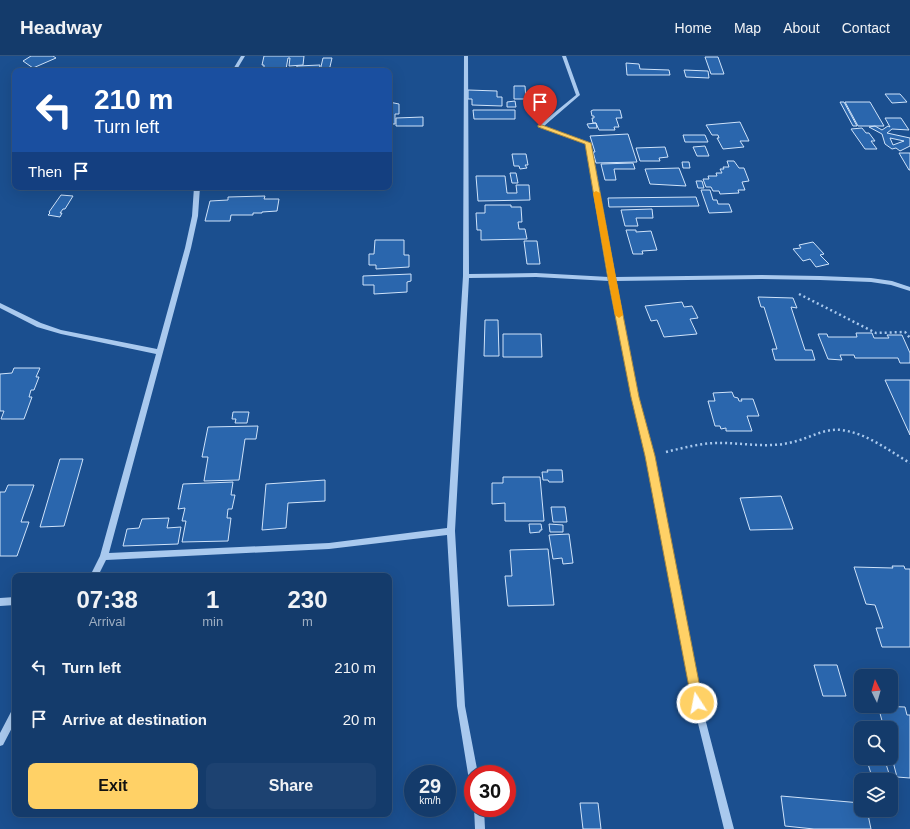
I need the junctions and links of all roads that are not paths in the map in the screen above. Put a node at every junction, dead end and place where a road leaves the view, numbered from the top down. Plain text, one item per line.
1 (242, 56) edge
2 (466, 56) edge
3 (564, 56) edge
4 (236, 68) edge
5 (197, 190) edge
6 (466, 276) junction
7 (612, 279) junction
8 (910, 289) edge
9 (0, 305) edge
10 (160, 352) junction
11 (450, 531) junction
12 (104, 557) junction
13 (96, 573) edge
14 (12, 601) edge
15 (0, 602) edge
16 (12, 718) edge
17 (0, 742) edge
18 (472, 765) edge
19 (479, 817) edge
20 (480, 829) edge
21 (729, 829) edge

1 - 4 street
2 - 6 street
3 - 7 street
5 - 10 street
6 - 7 street
6 - 11 street
7 - 8 street
7 - 21 street
9 - 10 street
10 - 12 street
11 - 12 street
11 - 18 street
12 - 13 street
14 - 15 street
16 - 17 street
19 - 20 street

